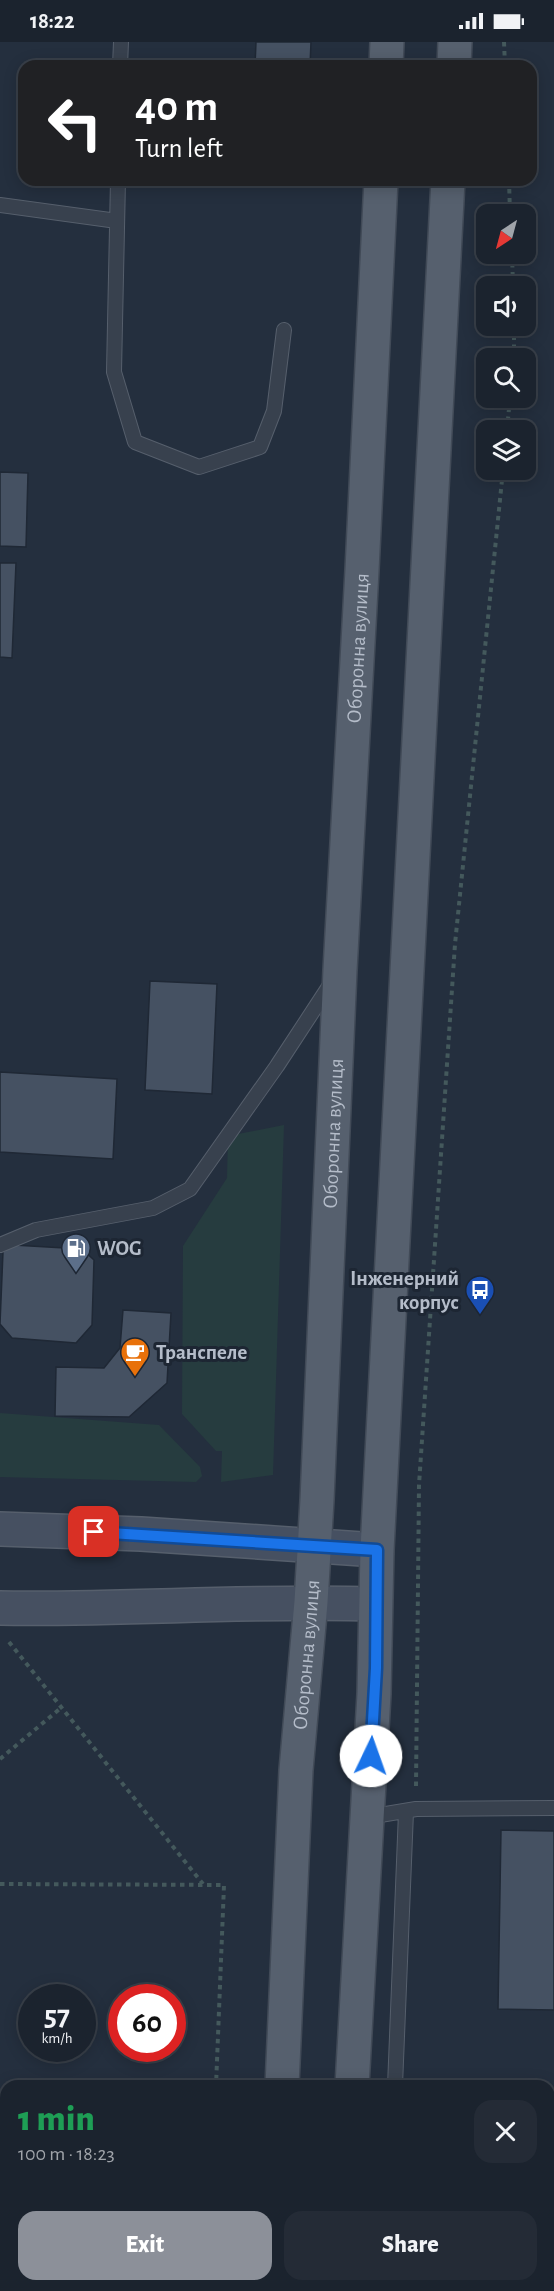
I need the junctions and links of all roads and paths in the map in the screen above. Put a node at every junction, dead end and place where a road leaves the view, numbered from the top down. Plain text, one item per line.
1 (121, 42) edge
2 (387, 42) edge
3 (455, 42) edge
4 (504, 42) edge
5 (120, 60) edge
6 (386, 60) edge
7 (454, 60) edge
8 (505, 60) edge
9 (118, 186) edge
10 (381, 186) edge
11 (448, 186) edge
12 (509, 186) edge
13 (510, 204) edge
14 (0, 205) edge
15 (117, 221) junction
16 (284, 330) dead end
17 (502, 480) edge
18 (340, 970) junction
19 (0, 1245) edge
20 (0, 1529) edge
21 (315, 1546) junction
22 (377, 1550) junction
23 (311, 1602) junction
24 (375, 1605) junction
25 (0, 1608) edge
26 (9, 1642) dead end
27 (62, 1707) junction
28 (0, 1759) edge
29 (554, 1808) edge
30 (411, 1810) junction
31 (368, 1817) junction
32 (0, 1884) edge
33 (204, 1885) junction
34 (216, 2080) edge
35 (282, 2080) edge
36 (352, 2080) edge
37 (395, 2080) edge

1 - 5 lane
2 - 6 main road
3 - 7 main road
4 - 8 path
9 - 15 lane
10 - 18 main road, Оборонна вулиця
11 - 22 main road
12 - 13 path
14 - 15 lane
15 - 16 lane
17 - 30 path
18 - 19 lane
18 - 21 main road, Оборонна вулиця
20 - 21 street
21 - 22 street
21 - 23 main road, Оборонна вулиця
22 - 24 main road
23 - 24 street
23 - 25 street
23 - 35 main road, Оборонна вулиця
24 - 31 main road
26 - 27 path
27 - 28 path
27 - 33 path
29 - 30 lane
30 - 31 lane
30 - 37 lane
31 - 36 main road
32 - 33 path
33 - 34 path

